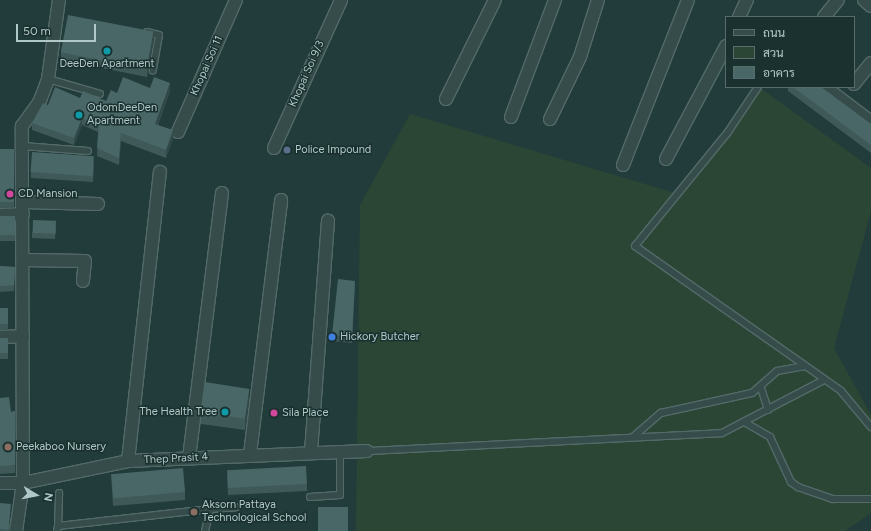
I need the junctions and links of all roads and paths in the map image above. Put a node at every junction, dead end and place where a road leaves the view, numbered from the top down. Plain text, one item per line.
1 (59, 0) edge
2 (236, 0) edge
3 (341, 0) edge
4 (496, 0) edge
5 (555, 0) edge
6 (598, 0) edge
7 (688, 0) edge
8 (747, 0) edge
9 (838, 0) edge
10 (864, 0) edge
11 (871, 6) edge
12 (739, 16) edge
13 (825, 16) edge
14 (137, 31) edge
15 (725, 48) edge
16 (871, 63) edge
17 (153, 70) dead end
18 (48, 79) junction
19 (855, 83) edge
20 (757, 88) edge
21 (826, 88) edge
22 (851, 88) edge
23 (100, 94) dead end
24 (446, 99) dead end
25 (842, 100) junction
26 (511, 117) dead end
27 (550, 119) dead end
28 (871, 122) edge
29 (178, 132) dead end
30 (23, 146) junction
31 (274, 148) dead end
32 (88, 151) dead end
33 (666, 159) dead end
34 (623, 165) dead end
35 (160, 172) dead end
36 (222, 193) dead end
37 (281, 200) dead end
38 (24, 202) junction
39 (98, 204) dead end
40 (23, 214) junction
41 (0, 215) edge
42 (328, 221) dead end
43 (23, 260) junction
44 (84, 281) dead end
45 (23, 336) junction
46 (0, 337) edge
47 (804, 366) junction
48 (824, 380) junction
49 (761, 388) junction
50 (768, 410) junction
51 (746, 423) junction
52 (871, 427) edge
53 (633, 437) junction
54 (367, 451) joint
55 (311, 452) junction
56 (340, 452) junction
57 (250, 454) junction
58 (189, 458) junction
59 (128, 461) junction
60 (0, 483) edge
61 (23, 483) junction
62 (58, 493) dead end
63 (310, 497) dead end
64 (871, 499) edge
65 (236, 508) dead end
66 (210, 509) junction
67 (58, 529) edge
68 (16, 531) edge
69 (205, 531) edge

1 - 18 street
2 - 29 street, Khopai Soi 11
3 - 31 street, Khopai Soi 9/3
4 - 24 street
5 - 26 street
6 - 27 street
7 - 34 street
8 - 12 street
9 - 13 street
10 - 11 street
14 - 17 lane
15 - 33 street
16 - 19 street
18 - 23 lane
18 - 30 street
20 - 47 lane
21 - 25 street
22 - 25 street
25 - 28 street
30 - 32 lane
30 - 38 street
35 - 59 street
36 - 58 street
37 - 57 street
38 - 39 street
38 - 40 street
40 - 41 street
40 - 43 street
42 - 55 street
43 - 44 street
43 - 45 street
45 - 46 street
45 - 61 street
47 - 48 lane
47 - 49 lane
48 - 50 lane
48 - 52 lane
49 - 50 lane
49 - 53 lane
50 - 51 lane
51 - 53 lane
51 - 64 lane
53 - 54 lane
54 - 56 street, Thep Prasit 4
55 - 56 street, Thep Prasit 4
55 - 57 street, Thep Prasit 4
56 - 63 lane
57 - 58 street, Thep Prasit 4
58 - 59 street, Thep Prasit 4
59 - 61 street, Thep Prasit 4
60 - 61 street, Thep Prasit 4
61 - 68 street
62 - 67 lane
65 - 66 lane
66 - 67 lane
66 - 69 lane

